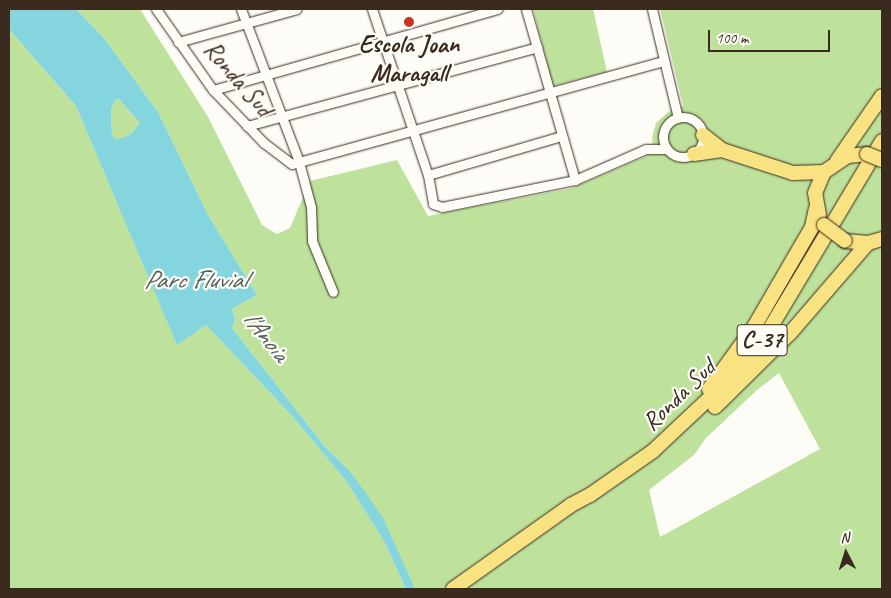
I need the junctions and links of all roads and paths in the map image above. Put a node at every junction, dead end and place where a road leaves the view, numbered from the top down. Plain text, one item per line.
1 (156, 9) edge
2 (241, 9) edge
3 (297, 9) edge
4 (372, 9) edge
5 (498, 9) edge
6 (526, 9) edge
7 (652, 9) edge
8 (247, 23) junction
9 (178, 42) junction
10 (384, 42) junction
11 (537, 47) junction
12 (664, 61) junction
13 (266, 74) junction
14 (397, 86) junction
15 (213, 90) junction
16 (550, 92) junction
17 (882, 96) edge
18 (284, 117) junction
19 (678, 118) junction
20 (247, 126) junction
21 (411, 131) junction
22 (703, 135) junction
23 (561, 136) junction
24 (882, 141) edge
25 (666, 149) junction
26 (722, 150) junction
27 (694, 154) junction
28 (882, 160) edge
29 (837, 161) junction
30 (299, 162) junction
31 (824, 172) junction
32 (793, 173) junction
33 (428, 175) junction
34 (575, 180) junction
35 (815, 193) junction
36 (816, 208) junction
37 (882, 239) edge
38 (868, 243) junction
39 (333, 292) dead end
40 (590, 495) junction
41 (453, 589) edge

1 - 9 street, Ronda Sud
2 - 8 street
3 - 8 street
4 - 10 street
5 - 10 street
6 - 11 street
7 - 12 street
8 - 9 street
8 - 13 street
9 - 15 street, Ronda Sud
10 - 13 street
10 - 14 street
11 - 14 street
11 - 16 street
12 - 16 street
12 - 19 street
13 - 15 street
13 - 18 street
14 - 18 street
14 - 21 street
15 - 20 street, Ronda Sud
16 - 21 street
16 - 23 street
17 - 29 highway
18 - 20 street
18 - 30 street
19 - 22 street
19 - 25 street
20 - 30 street, Ronda Sud
21 - 30 street
21 - 33 street
22 - 26 highway
22 - 27 street
23 - 33 street
23 - 34 street
24 - 40 highway, Ronda Sud / C-37
25 - 27 street
25 - 34 street
26 - 27 highway
26 - 32 highway
28 - 29 highway, bridge
29 - 31 highway
30 - 39 street
31 - 32 highway
31 - 35 highway
32 - 35 highway
33 - 34 street
35 - 36 highway
36 - 38 highway, bridge
36 - 40 highway
37 - 38 highway
38 - 40 highway
40 - 41 highway, Ronda Sud / C-37

